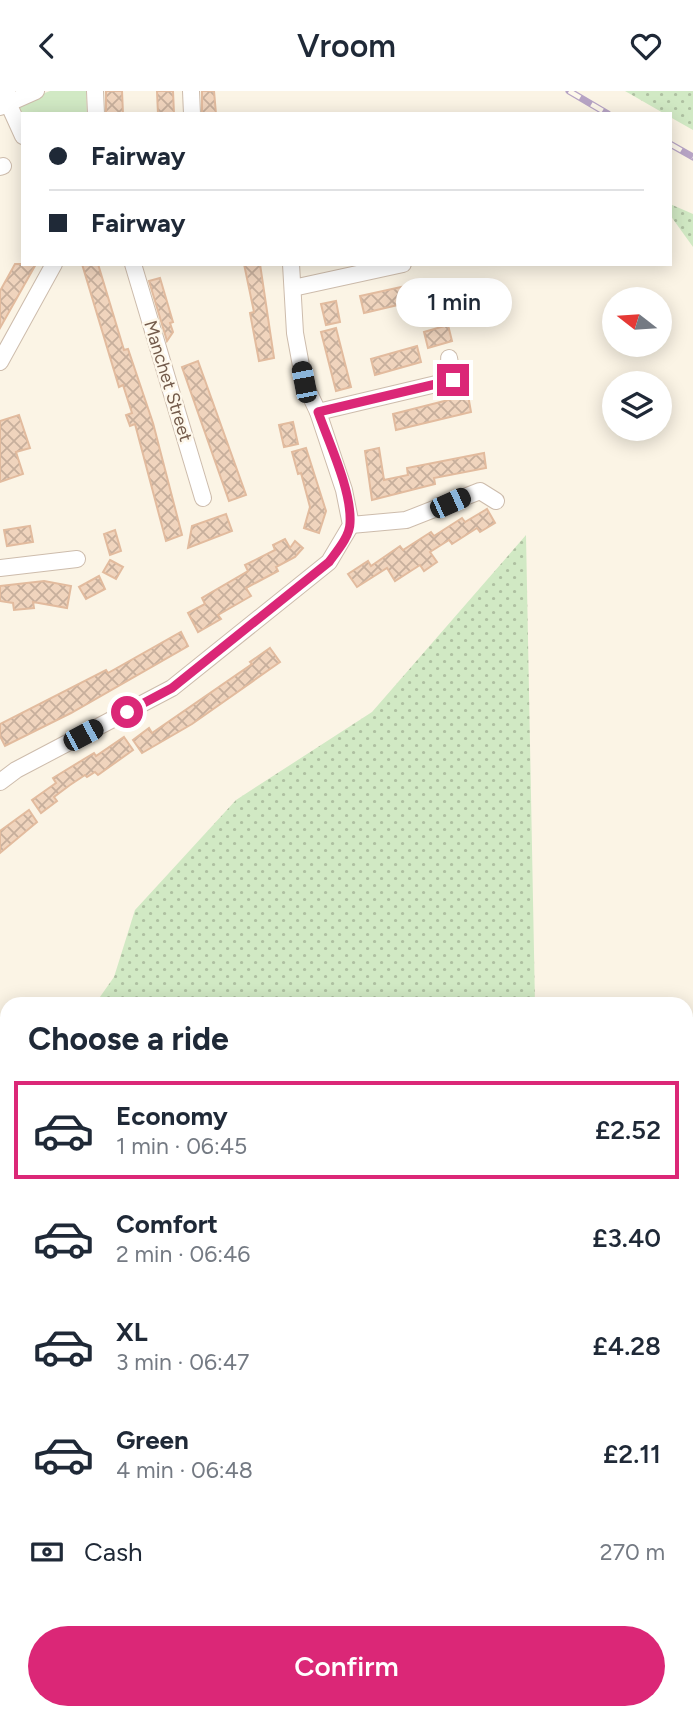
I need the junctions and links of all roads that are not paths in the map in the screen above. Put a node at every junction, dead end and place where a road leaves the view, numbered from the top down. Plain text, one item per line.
1 (36, 91) edge
2 (95, 91) edge
3 (191, 91) edge
4 (5, 100) edge
5 (96, 112) edge
6 (192, 112) edge
7 (21, 132) edge
8 (53, 266) edge
9 (134, 266) edge
10 (291, 266) edge
11 (394, 266) edge
12 (293, 288) junction
13 (449, 358) dead end
14 (0, 362) edge
15 (318, 412) junction
16 (203, 498) dead end
17 (496, 502) dead end
18 (351, 525) junction
19 (77, 559) dead end
20 (0, 568) edge
21 (0, 782) edge

1 - 4 street
2 - 5 street
3 - 6 street
4 - 7 street
8 - 14 street
9 - 16 street, Manchet Street
10 - 12 street
11 - 12 street
12 - 15 street
13 - 15 street
15 - 18 street
17 - 18 street
18 - 21 street
19 - 20 street

